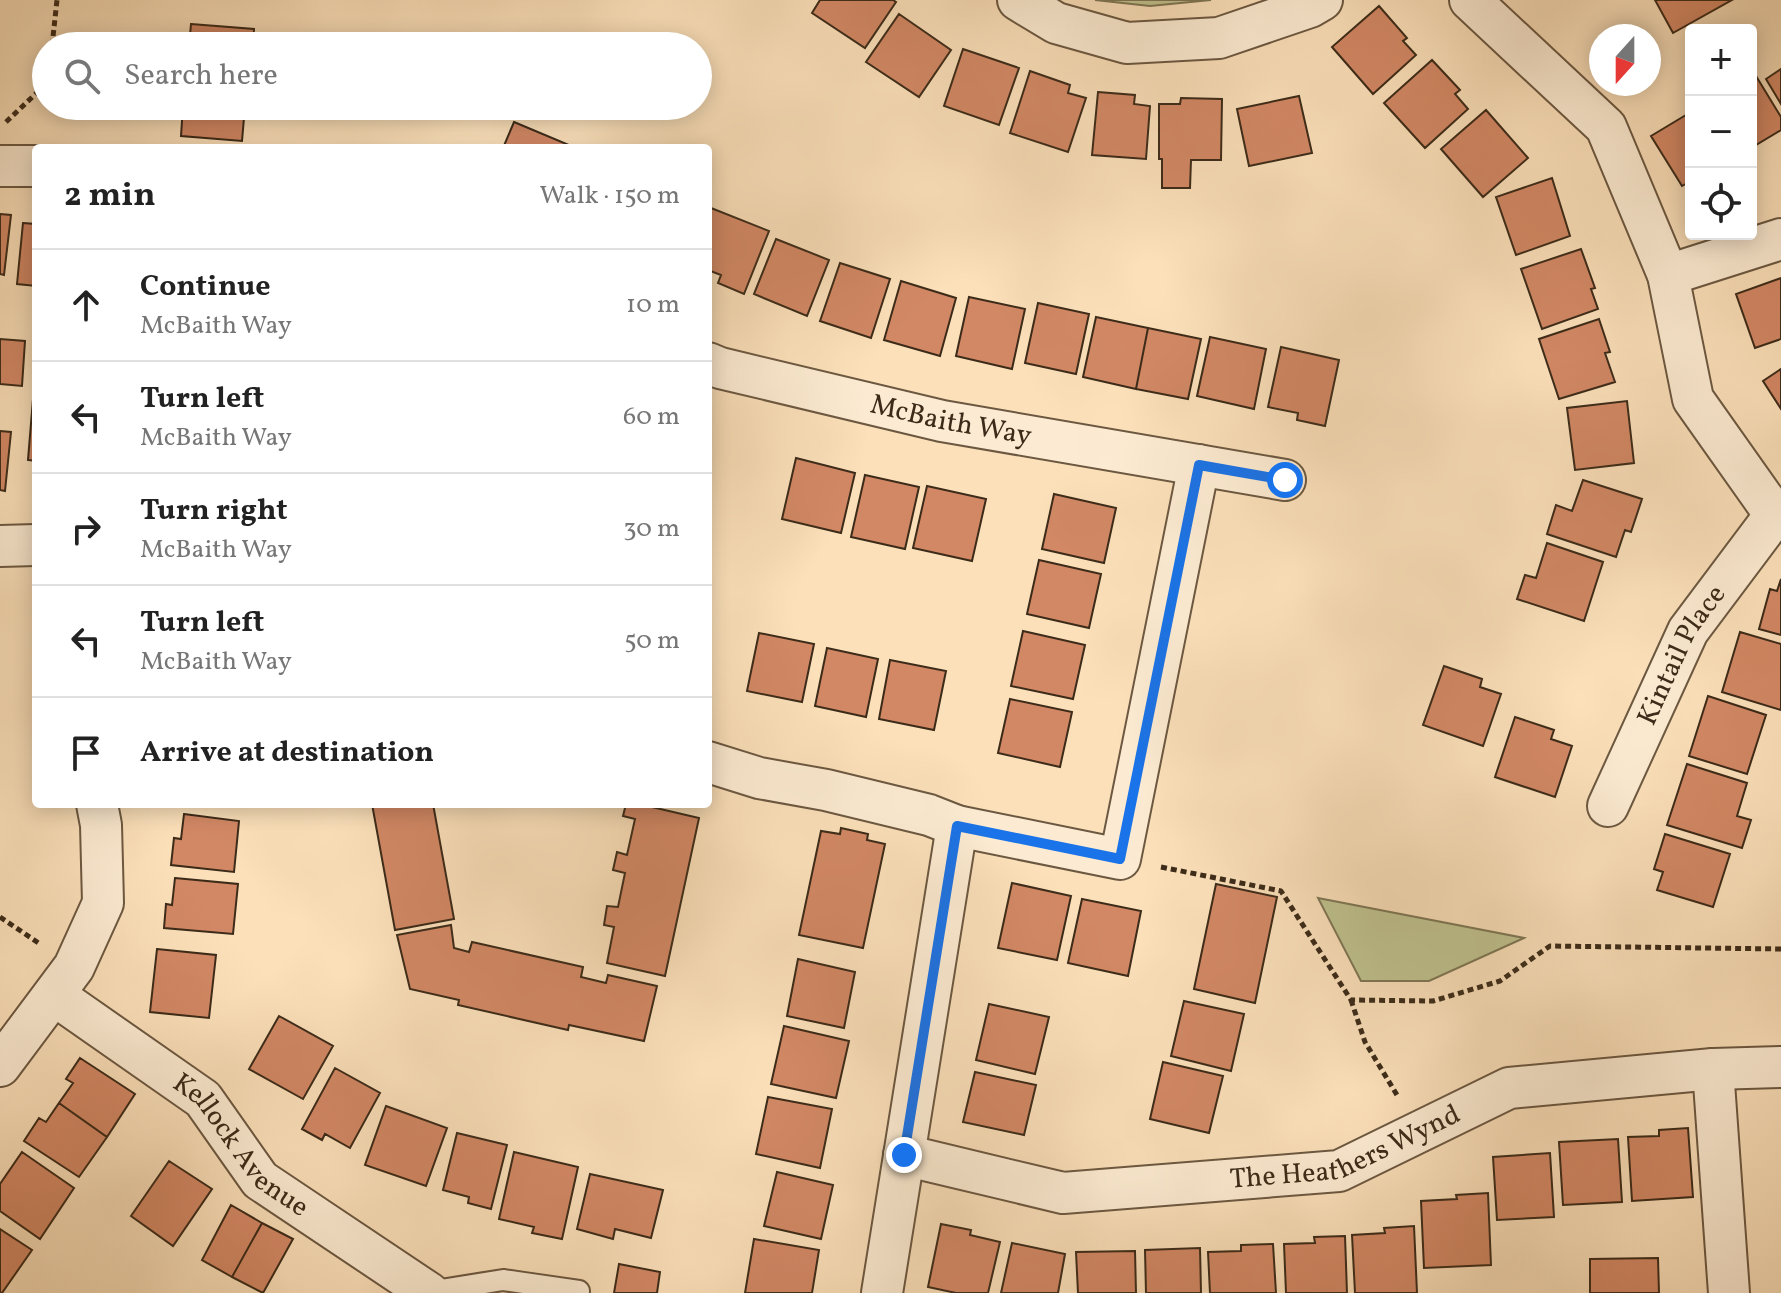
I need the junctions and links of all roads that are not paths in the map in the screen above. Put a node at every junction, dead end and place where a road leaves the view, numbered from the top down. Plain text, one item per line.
1 (1018, 0) edge
2 (1322, 0) edge
3 (1470, 0) edge
4 (0, 166) edge
5 (32, 166) edge
6 (1781, 239) edge
7 (1668, 275) junction
8 (712, 365) edge
9 (1199, 465) junction
10 (1285, 480) dead end
11 (1778, 517) edge
12 (32, 545) edge
13 (0, 546) edge
14 (712, 763) edge
15 (1608, 806) dead end
16 (98, 808) edge
17 (957, 826) junction
18 (54, 995) junction
19 (0, 1066) edge
20 (1781, 1067) edge
21 (1713, 1069) junction
22 (904, 1155) junction
23 (579, 1291) edge
24 (429, 1292) edge
25 (882, 1293) edge
26 (1729, 1293) edge

1 - 2 street
3 - 7 street
4 - 5 street
6 - 7 street
7 - 11 street
8 - 9 street, McBaith Way
9 - 10 street, McBaith Way
9 - 17 street
11 - 15 street, Kintail Place
12 - 13 street
14 - 17 street
16 - 18 street
17 - 22 street
18 - 19 street
18 - 24 street, Kellock Avenue
20 - 21 street, The Heathers Wynd
21 - 22 street, The Heathers Wynd
21 - 26 street
22 - 25 street
23 - 24 lane

